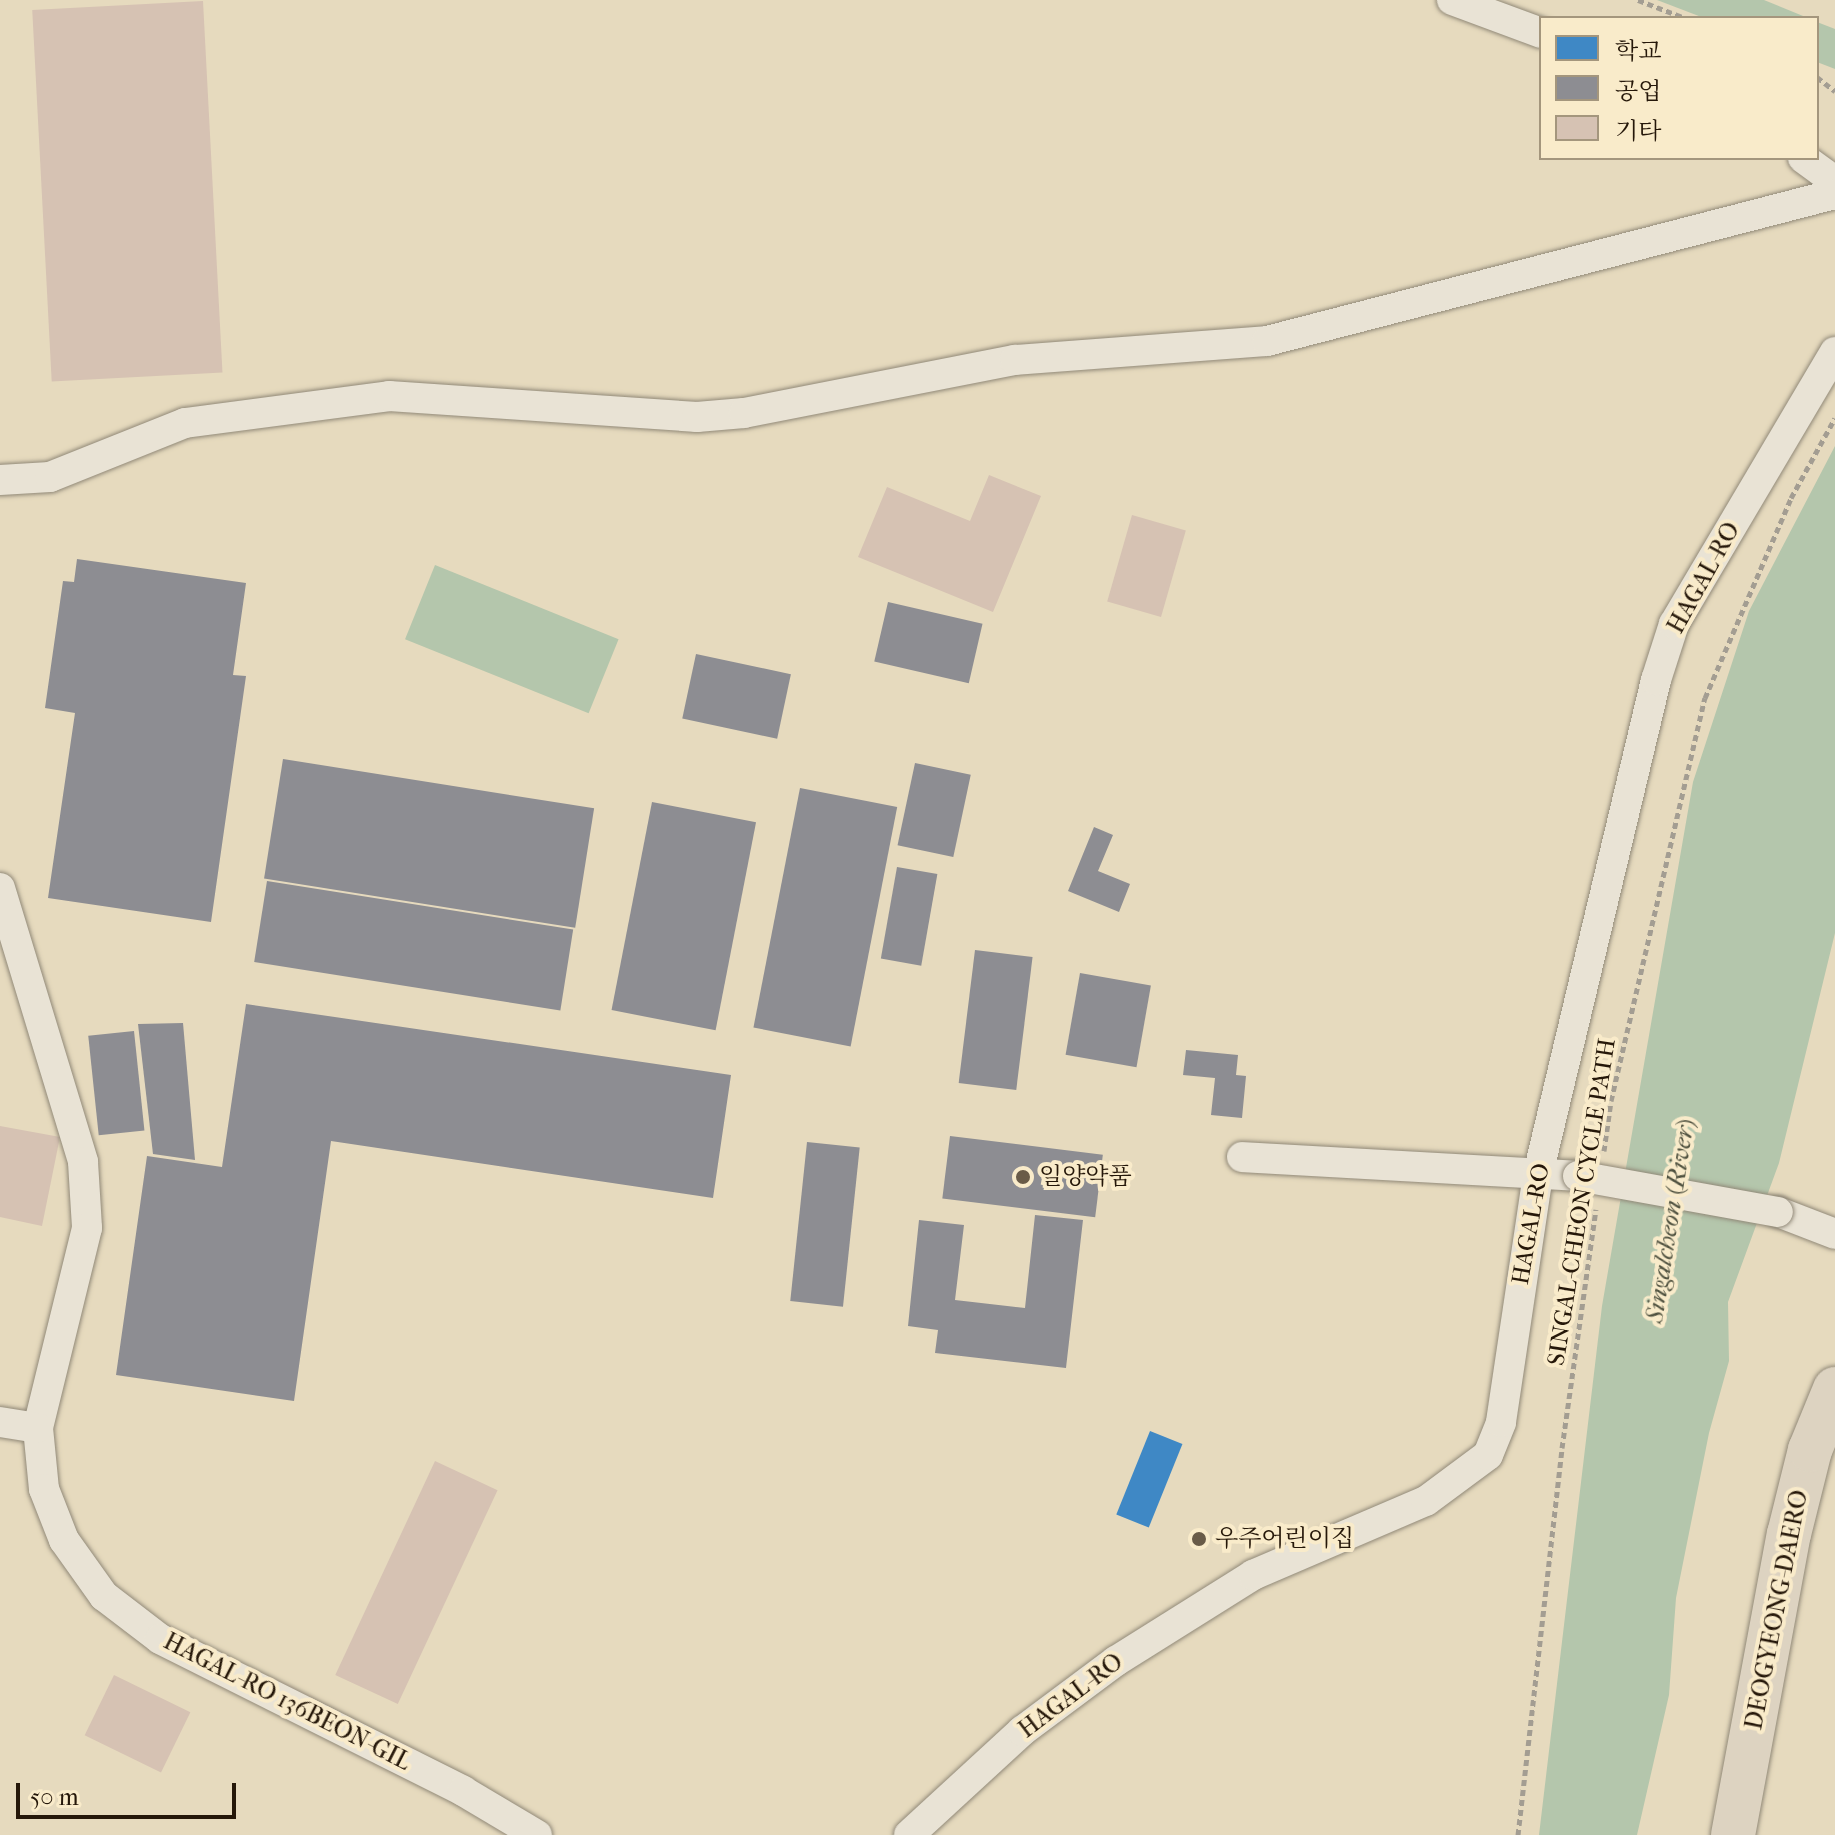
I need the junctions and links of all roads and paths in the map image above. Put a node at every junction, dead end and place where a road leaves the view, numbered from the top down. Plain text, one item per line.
1 (1452, 0) edge
2 (1638, 0) edge
3 (1680, 16) edge
4 (1539, 32) edge
5 (1819, 79) edge
6 (1835, 91) edge
7 (1806, 160) edge
8 (1835, 181) edge
9 (1835, 194) edge
10 (1835, 352) edge
11 (1835, 418) edge
12 (0, 480) edge
13 (0, 888) edge
14 (1242, 1157) dead end
15 (1538, 1174) junction
16 (1592, 1179) junction
17 (1835, 1234) edge
18 (1835, 1389) edge
19 (0, 1422) edge
20 (38, 1428) junction
21 (537, 1835) edge
22 (909, 1835) edge
23 (1518, 1835) edge
24 (1733, 1835) edge

1 - 4 street
2 - 3 path
5 - 6 path
7 - 8 street
9 - 12 street
10 - 15 street, HAGAL-RO
11 - 16 path, SINGAL-CHEON CYCLE PATH
13 - 20 street, HAGAL-RO 136BEON-GIL
14 - 15 street
15 - 16 street
15 - 22 street, HAGAL-RO
16 - 17 street, bridge
16 - 23 path, SINGAL-CHEON CYCLE PATH
18 - 24 main road, DEOGYEONG-DAERO
19 - 20 street
20 - 21 street, HAGAL-RO 136BEON-GIL

